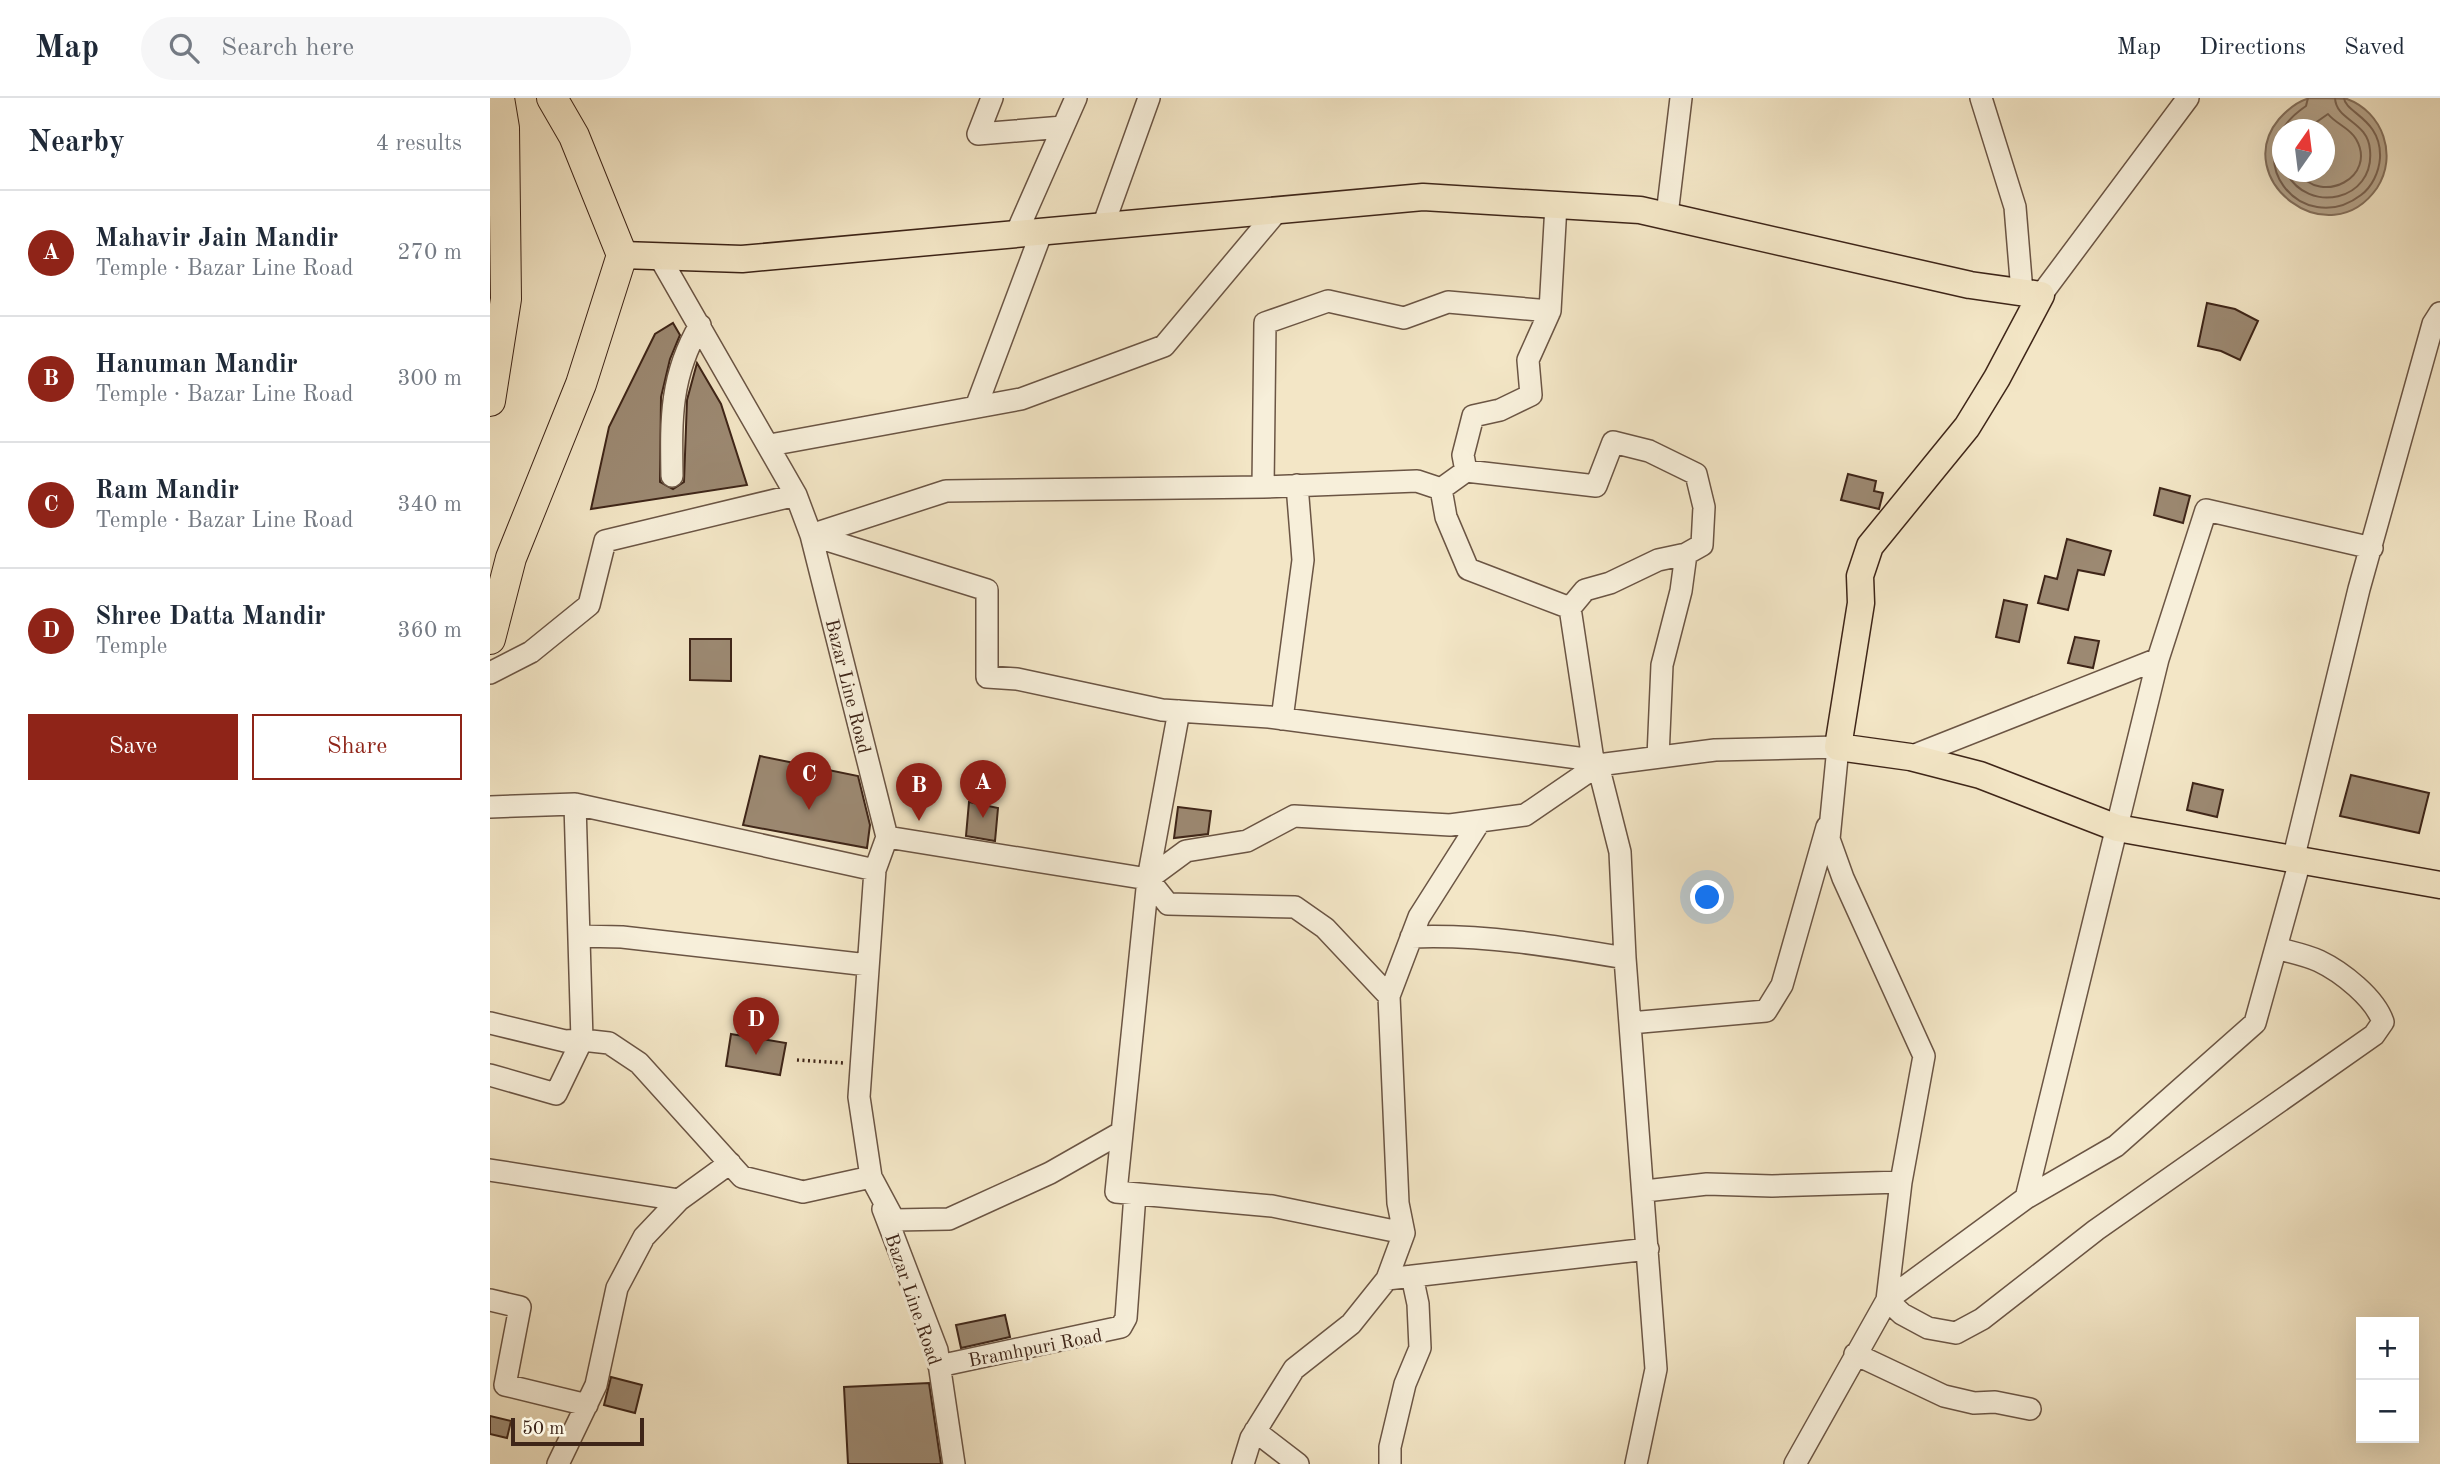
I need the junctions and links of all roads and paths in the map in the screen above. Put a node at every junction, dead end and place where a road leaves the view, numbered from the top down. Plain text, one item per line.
1 (499, 98) edge
2 (552, 98) edge
3 (992, 98) edge
4 (1076, 98) edge
5 (1149, 98) edge
6 (1681, 98) edge
7 (1980, 98) edge
8 (2188, 98) edge
9 (1063, 127) junction
10 (1556, 205) junction
11 (1278, 210) junction
12 (1667, 215) junction
13 (1103, 226) junction
14 (1029, 233) junction
15 (622, 255) junction
16 (659, 256) junction
17 (2031, 293) junction
18 (1550, 311) junction
19 (2440, 313) edge
20 (700, 325) junction
21 (490, 401) edge
22 (976, 407) junction
23 (770, 445) junction
24 (1466, 471) junction
25 (672, 476) dead end
26 (1297, 485) junction
27 (1263, 487) junction
28 (1441, 489) junction
29 (796, 495) junction
30 (811, 535) junction
31 (2372, 548) junction
32 (1686, 554) junction
33 (1570, 608) junction
34 (490, 639) edge
35 (2158, 659) junction
36 (490, 673) edge
37 (1179, 711) junction
38 (1282, 719) junction
39 (1838, 747) junction
40 (1658, 757) junction
41 (1910, 757) junction
42 (1598, 765) junction
43 (575, 804) junction
44 (490, 807) edge
45 (1832, 809) junction
46 (1480, 821) junction
47 (2117, 828) junction
48 (887, 837) junction
49 (2297, 860) junction
50 (875, 870) junction
51 (1149, 879) junction
52 (2440, 885) edge
53 (579, 936) junction
54 (1411, 937) junction
55 (2276, 948) junction
56 (1625, 958) junction
57 (868, 965) junction
58 (1388, 996) junction
59 (490, 1023) edge
60 (1630, 1023) junction
61 (582, 1040) junction
62 (797, 1060) dead end
63 (862, 1064) junction
64 (490, 1075) edge
65 (1122, 1132) junction
66 (730, 1163) junction
67 (490, 1170) edge
68 (871, 1178) junction
69 (1900, 1182) junction
70 (1645, 1191) junction
71 (1135, 1194) junction
72 (2026, 1198) junction
73 (679, 1200) junction
74 (1405, 1233) junction
75 (1648, 1249) junction
76 (1412, 1276) junction
77 (1387, 1279) junction
78 (490, 1300) edge
79 (1887, 1300) junction
80 (1854, 1354) junction
81 (939, 1366) junction
82 (498, 1384) edge
83 (587, 1405) junction
84 (2030, 1409) dead end
85 (1255, 1432) junction
86 (558, 1464) edge
87 (954, 1464) edge
88 (1244, 1464) edge
89 (1298, 1464) edge
90 (1390, 1464) edge
91 (1636, 1464) edge
92 (1795, 1464) edge

1 - 21 highway
2 - 15 highway
3 - 9 street
4 - 9 street
5 - 13 street
6 - 12 street
7 - 17 street
8 - 17 street
9 - 14 street
10 - 11 main road
10 - 12 main road
10 - 18 street
11 - 13 main road
11 - 22 street
12 - 17 main road
13 - 14 main road
14 - 16 main road
14 - 22 street
15 - 16 main road
15 - 34 highway
16 - 20 street, Bazar Line Road
17 - 39 main road
18 - 24 street
18 - 27 street
19 - 31 street
20 - 23 street, Bazar Line Road
20 - 25 street
22 - 23 street
23 - 29 street, Bazar Line Road
24 - 28 street
24 - 32 street
26 - 27 street
26 - 28 street
26 - 38 street
27 - 30 street
28 - 33 street
29 - 30 street, Bazar Line Road
29 - 36 street
30 - 37 street
30 - 48 street, Bazar Line Road
31 - 35 street
31 - 49 street
32 - 33 street
32 - 40 street
33 - 38 street
35 - 41 street
35 - 47 street
37 - 38 street
37 - 51 street
39 - 40 street
39 - 41 main road
39 - 45 street
40 - 42 street
41 - 47 main road
42 - 46 street
42 - 56 street
43 - 44 street
43 - 50 street
43 - 53 street
45 - 60 street
45 - 69 street
46 - 51 street
46 - 54 street
47 - 49 main road
47 - 72 street
48 - 50 street
48 - 51 street
49 - 52 main road
49 - 55 street
50 - 57 street
51 - 58 street
51 - 65 street
53 - 57 street
53 - 61 street
54 - 56 street
54 - 58 street
55 - 72 street
55 - 79 street
56 - 60 street
57 - 63 street
58 - 74 street
59 - 61 street
60 - 70 street
61 - 64 street
61 - 66 street
62 - 63 path
63 - 68 street
65 - 68 street
65 - 71 street
66 - 68 street
66 - 73 street
67 - 73 street
68 - 81 street, Bazar Line Road
69 - 70 street
69 - 79 street
70 - 75 street
71 - 74 street
71 - 81 street, Bramhpuri Road
72 - 79 street
73 - 83 street
74 - 77 street
75 - 76 street
75 - 91 street
76 - 77 street
76 - 90 street
77 - 85 street
78 - 82 street
79 - 80 street
80 - 84 street
80 - 92 street
81 - 87 street, Bazar Line Road
82 - 83 street
83 - 86 street
85 - 88 street
85 - 89 street

